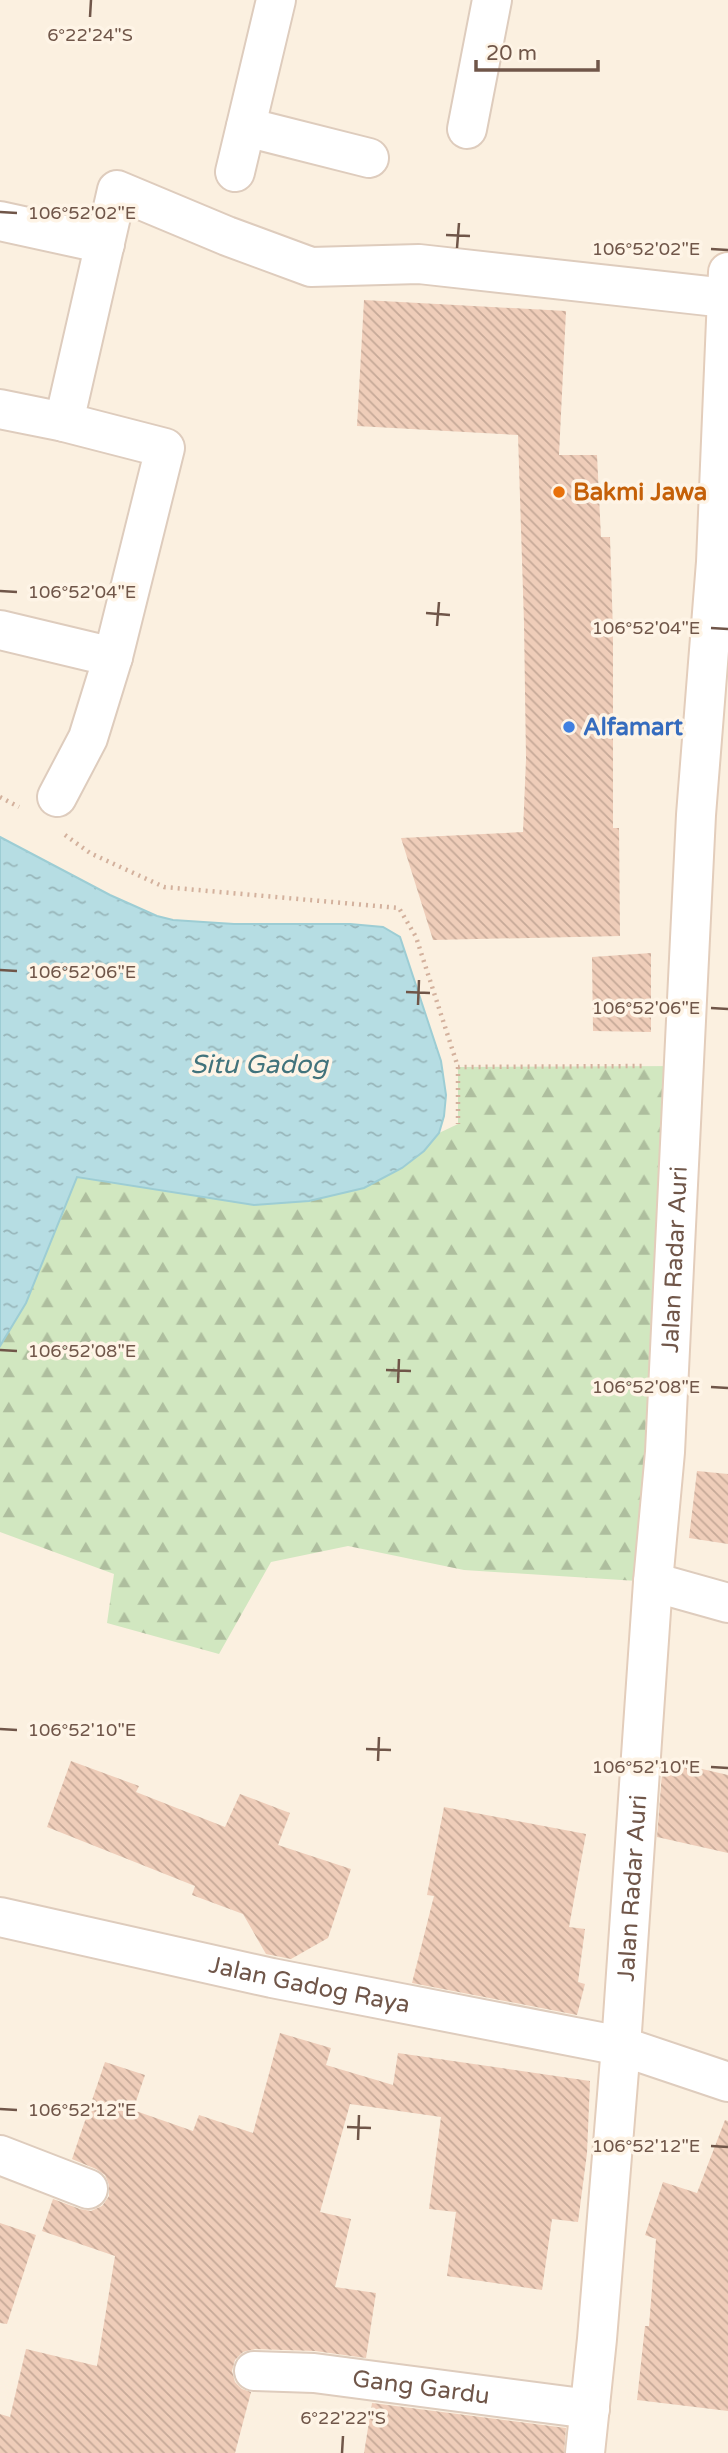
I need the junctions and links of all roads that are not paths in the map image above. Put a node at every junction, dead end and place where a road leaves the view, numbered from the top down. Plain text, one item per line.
1 (276, 0) edge
2 (492, 0) edge
3 (246, 127) junction
4 (467, 129) dead end
5 (369, 158) dead end
6 (235, 172) dead end
7 (0, 221) edge
8 (105, 244) junction
9 (727, 285) edge
10 (0, 409) edge
11 (64, 422) junction
12 (722, 563) edge
13 (0, 630) edge
14 (113, 657) junction
15 (47, 813) road end
16 (653, 1582) junction
17 (728, 1603) edge
18 (0, 1917) edge
19 (621, 2046) junction
20 (728, 2082) edge
21 (0, 2155) edge
22 (89, 2189) dead end
23 (254, 2371) dead end
24 (590, 2409) junction
25 (585, 2453) edge

1 - 3 street
2 - 4 street
3 - 5 street
3 - 6 street
7 - 8 street
8 - 9 street
8 - 11 street
9 - 12 street, Jalan Radar Auri
10 - 11 street
11 - 14 street
12 - 16 street, Jalan Radar Auri
13 - 14 street
14 - 15 street
16 - 17 street
16 - 19 street, Jalan Radar Auri
18 - 19 street, Jalan Gadog Raya
19 - 20 street, Jalan Gadog Raya
19 - 24 street, Jalan Radar Auri
21 - 22 street
23 - 24 street, Gang Gardu
24 - 25 street, Jalan Radar Auri

